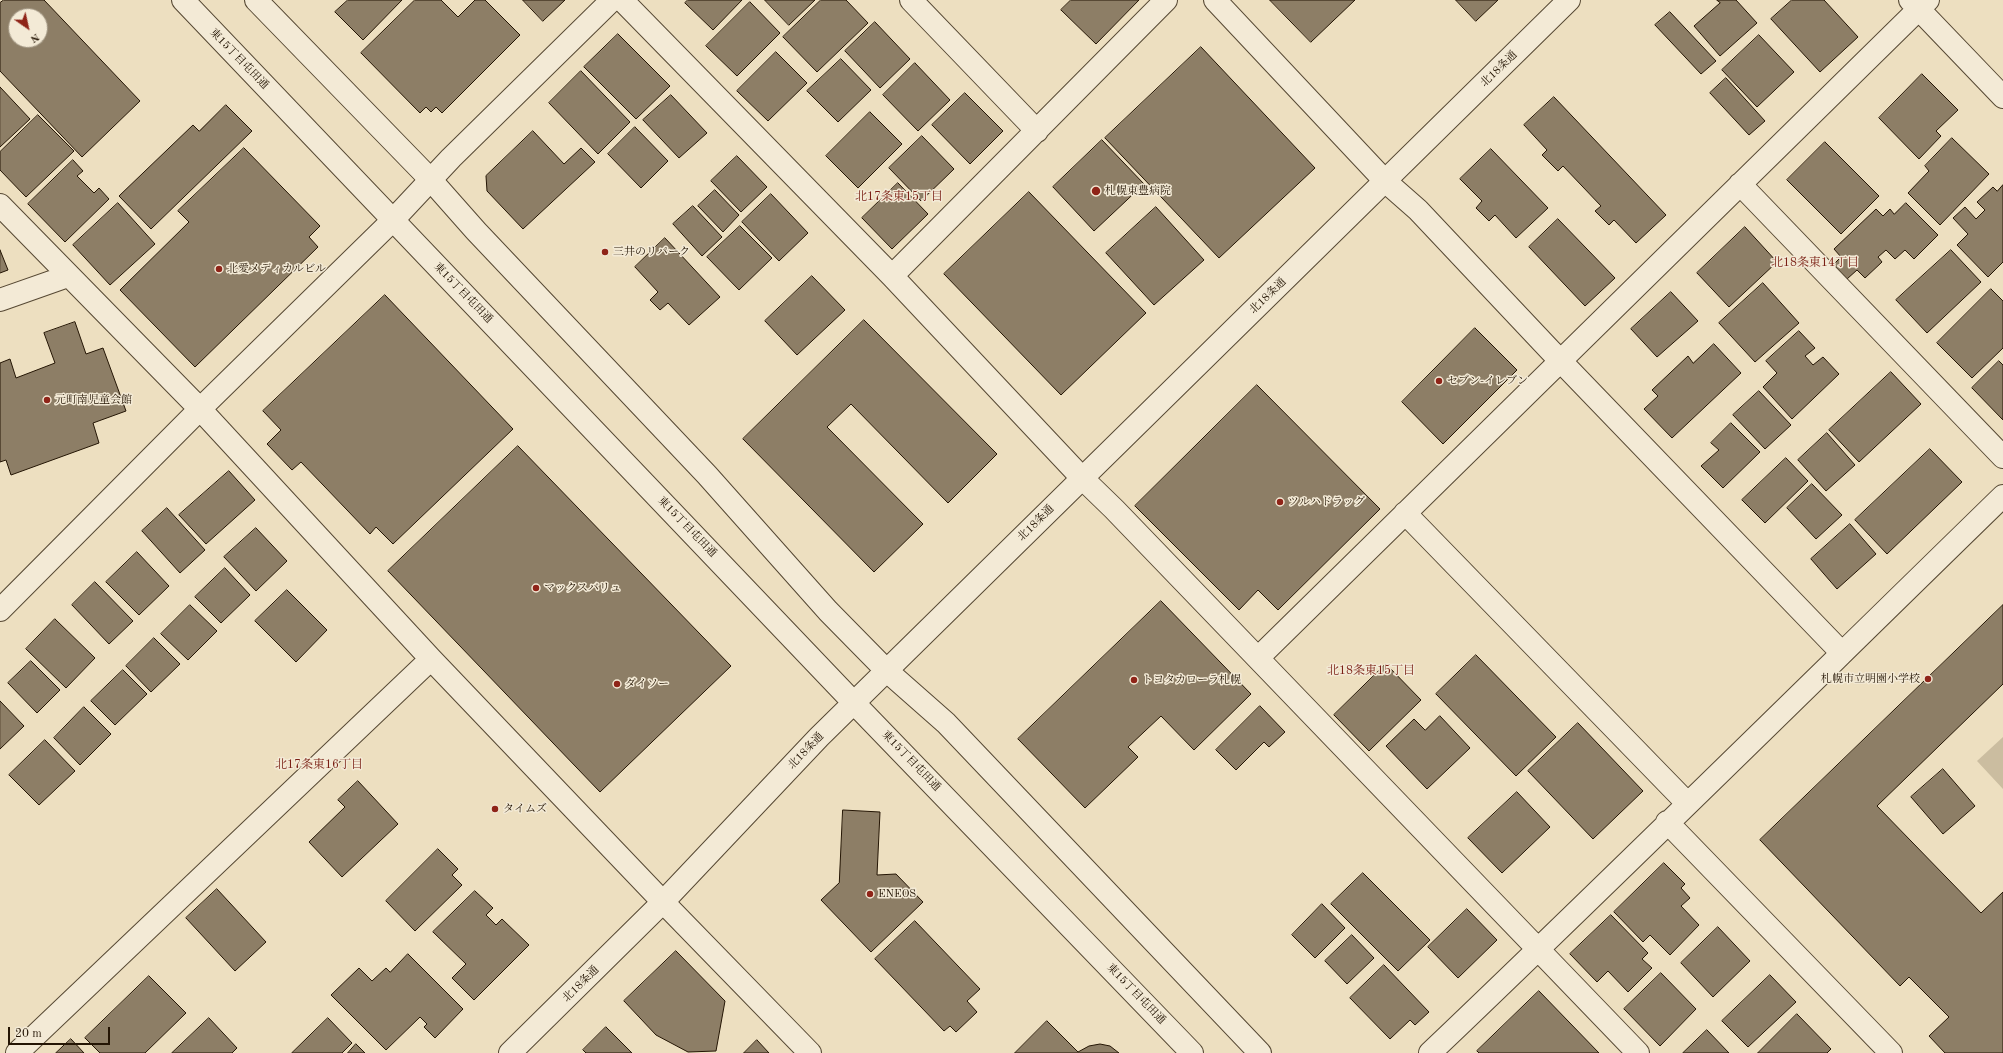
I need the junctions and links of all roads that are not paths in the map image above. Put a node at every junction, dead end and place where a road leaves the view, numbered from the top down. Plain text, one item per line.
1 (183, 0) edge
2 (256, 0) edge
3 (612, 0) edge
4 (622, 0) edge
5 (911, 0) edge
6 (1166, 0) edge
7 (1215, 0) edge
8 (1569, 0) edge
9 (1919, 3) edge
10 (2003, 97) edge
11 (1037, 131) junction
12 (430, 180) junction
13 (1386, 180) junction
14 (1740, 184) junction
15 (0, 205) edge
16 (393, 220) junction
17 (68, 276) junction
18 (892, 276) junction
19 (0, 300) edge
20 (1560, 361) junction
21 (200, 409) junction
22 (2003, 457) edge
23 (1082, 478) junction
24 (2003, 496) edge
25 (1405, 513) junction
26 (0, 610) edge
27 (1842, 653) junction
28 (1258, 658) junction
29 (431, 659) junction
30 (887, 671) junction
31 (854, 703) junction
32 (1687, 803) junction
33 (1667, 822) junction
34 (663, 902) junction
35 (1538, 950) junction
36 (17, 1053) edge
37 (510, 1053) edge
38 (810, 1053) edge
39 (1192, 1053) edge
40 (1260, 1053) edge
41 (1430, 1053) edge
42 (1638, 1053) edge
43 (1891, 1053) edge

1 - 16 street, 東15丁目屯田通
2 - 12 street
3 - 12 street
4 - 18 street
5 - 11 street
6 - 11 street
7 - 13 street
8 - 13 street, 北18条通
9 - 10 street
9 - 14 street
11 - 18 street
12 - 16 street
12 - 30 street
13 - 20 street
13 - 23 street, 北18条通
14 - 20 street
14 - 22 street
15 - 17 street
16 - 21 street
16 - 31 street, 東15丁目屯田通
17 - 19 street
17 - 21 street
18 - 23 street
20 - 25 street
20 - 27 street
21 - 26 street
21 - 29 street
23 - 28 street
23 - 30 street, 北18条通
24 - 27 street
25 - 28 street
25 - 32 street
27 - 32 street
28 - 35 street
29 - 34 street
29 - 36 street
30 - 31 street, 北18条通
30 - 40 street
31 - 34 street, 北18条通
31 - 39 street, 東15丁目屯田通
32 - 33 street
33 - 35 street
33 - 43 street
34 - 37 street, 北18条通
34 - 38 street
35 - 41 street
35 - 42 street

